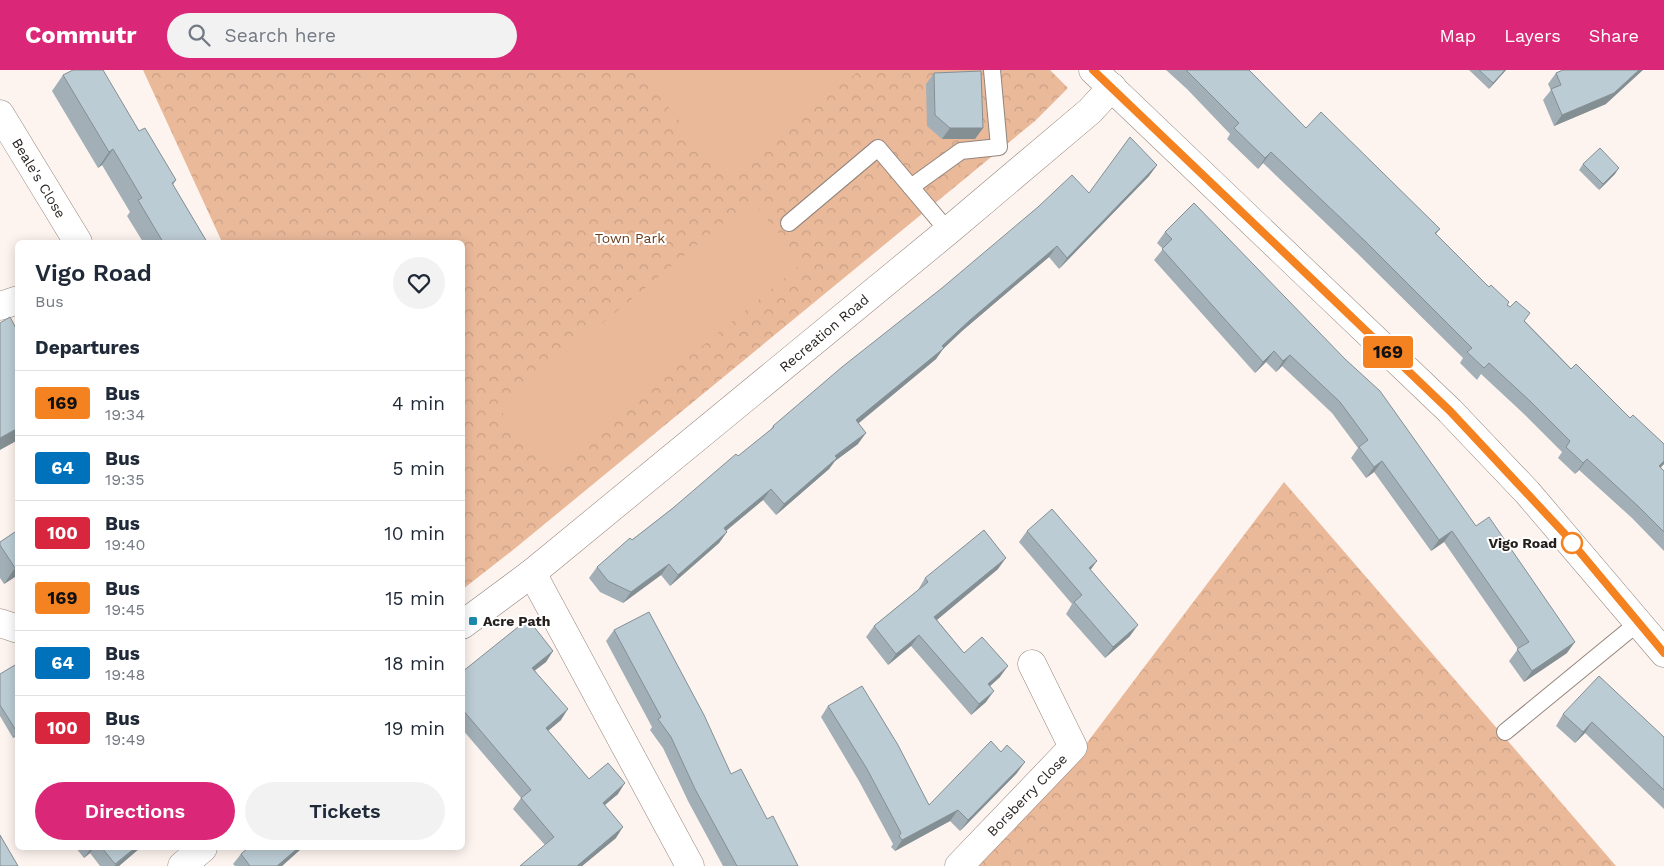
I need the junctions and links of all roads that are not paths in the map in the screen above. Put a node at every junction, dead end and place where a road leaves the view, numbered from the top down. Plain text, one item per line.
1 (992, 70) edge
2 (1102, 78) edge
3 (0, 114) edge
4 (911, 187) junction
5 (788, 223) dead end
6 (948, 231) junction
7 (77, 240) edge
8 (15, 301) edge
9 (0, 306) edge
10 (532, 573) junction
11 (1639, 622) junction
12 (0, 623) edge
13 (465, 623) edge
14 (15, 628) edge
15 (1664, 653) edge
16 (1032, 664) dead end
17 (1505, 732) dead end
18 (201, 850) edge
19 (182, 866) edge
20 (690, 866) edge
21 (958, 866) edge

1 - 4 lane
2 - 6 street, Recreation Road
2 - 11 street
3 - 7 street, Beale's Close
4 - 5 lane
4 - 6 lane
6 - 10 street, Recreation Road
8 - 9 street
10 - 13 street, Recreation Road
10 - 20 street
11 - 15 street
11 - 17 lane
12 - 14 street
16 - 21 street, Borsberry Close
18 - 19 street

